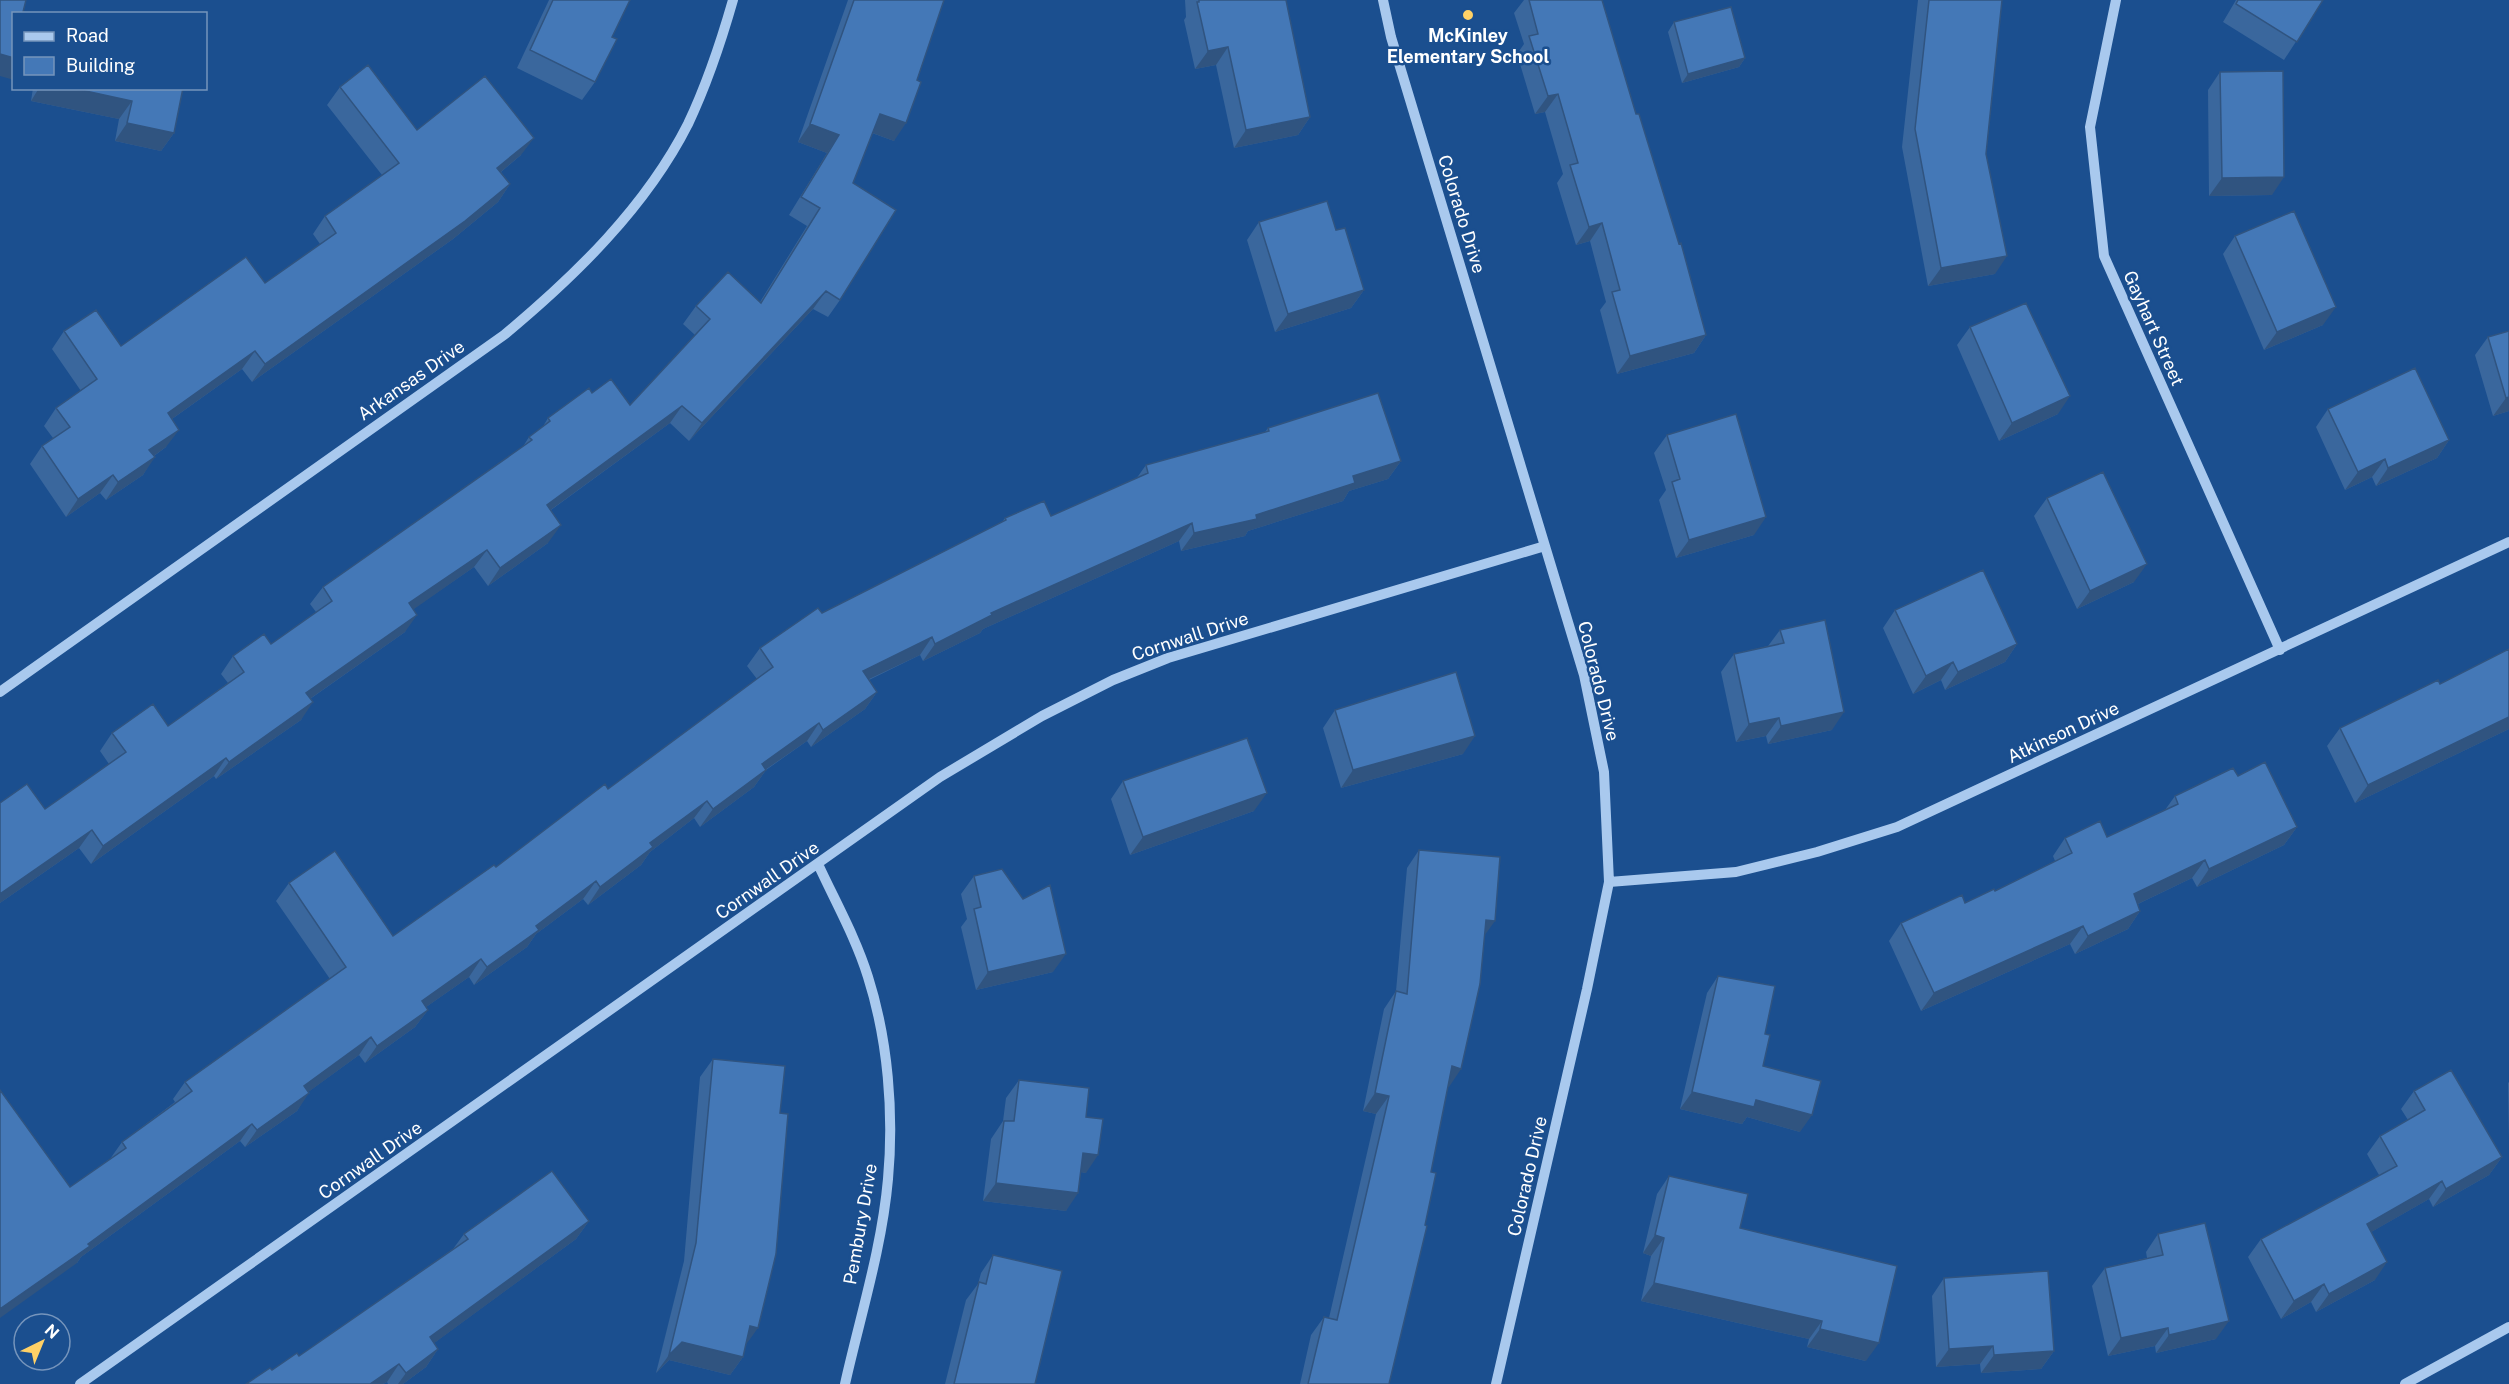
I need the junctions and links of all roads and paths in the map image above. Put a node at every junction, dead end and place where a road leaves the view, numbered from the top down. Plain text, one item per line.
1 (733, 0) edge
2 (1383, 0) edge
3 (2116, 0) edge
4 (2509, 542) edge
5 (1545, 546) junction
6 (2280, 650) junction
7 (0, 692) edge
8 (818, 864) junction
9 (1609, 882) junction
10 (2509, 1327) edge
11 (80, 1384) edge
12 (845, 1384) edge
13 (1499, 1384) edge
14 (2405, 1384) edge

1 - 7 street, Arkansas Drive
2 - 5 street, Colorado Drive
3 - 6 street, Gayhart Street
4 - 6 street, Atkinson Drive
5 - 8 street, Cornwall Drive
5 - 9 street, Colorado Drive
6 - 9 street, Atkinson Drive
8 - 11 street, Cornwall Drive
8 - 12 street, Pembury Drive
9 - 13 street, Colorado Drive
10 - 14 street

